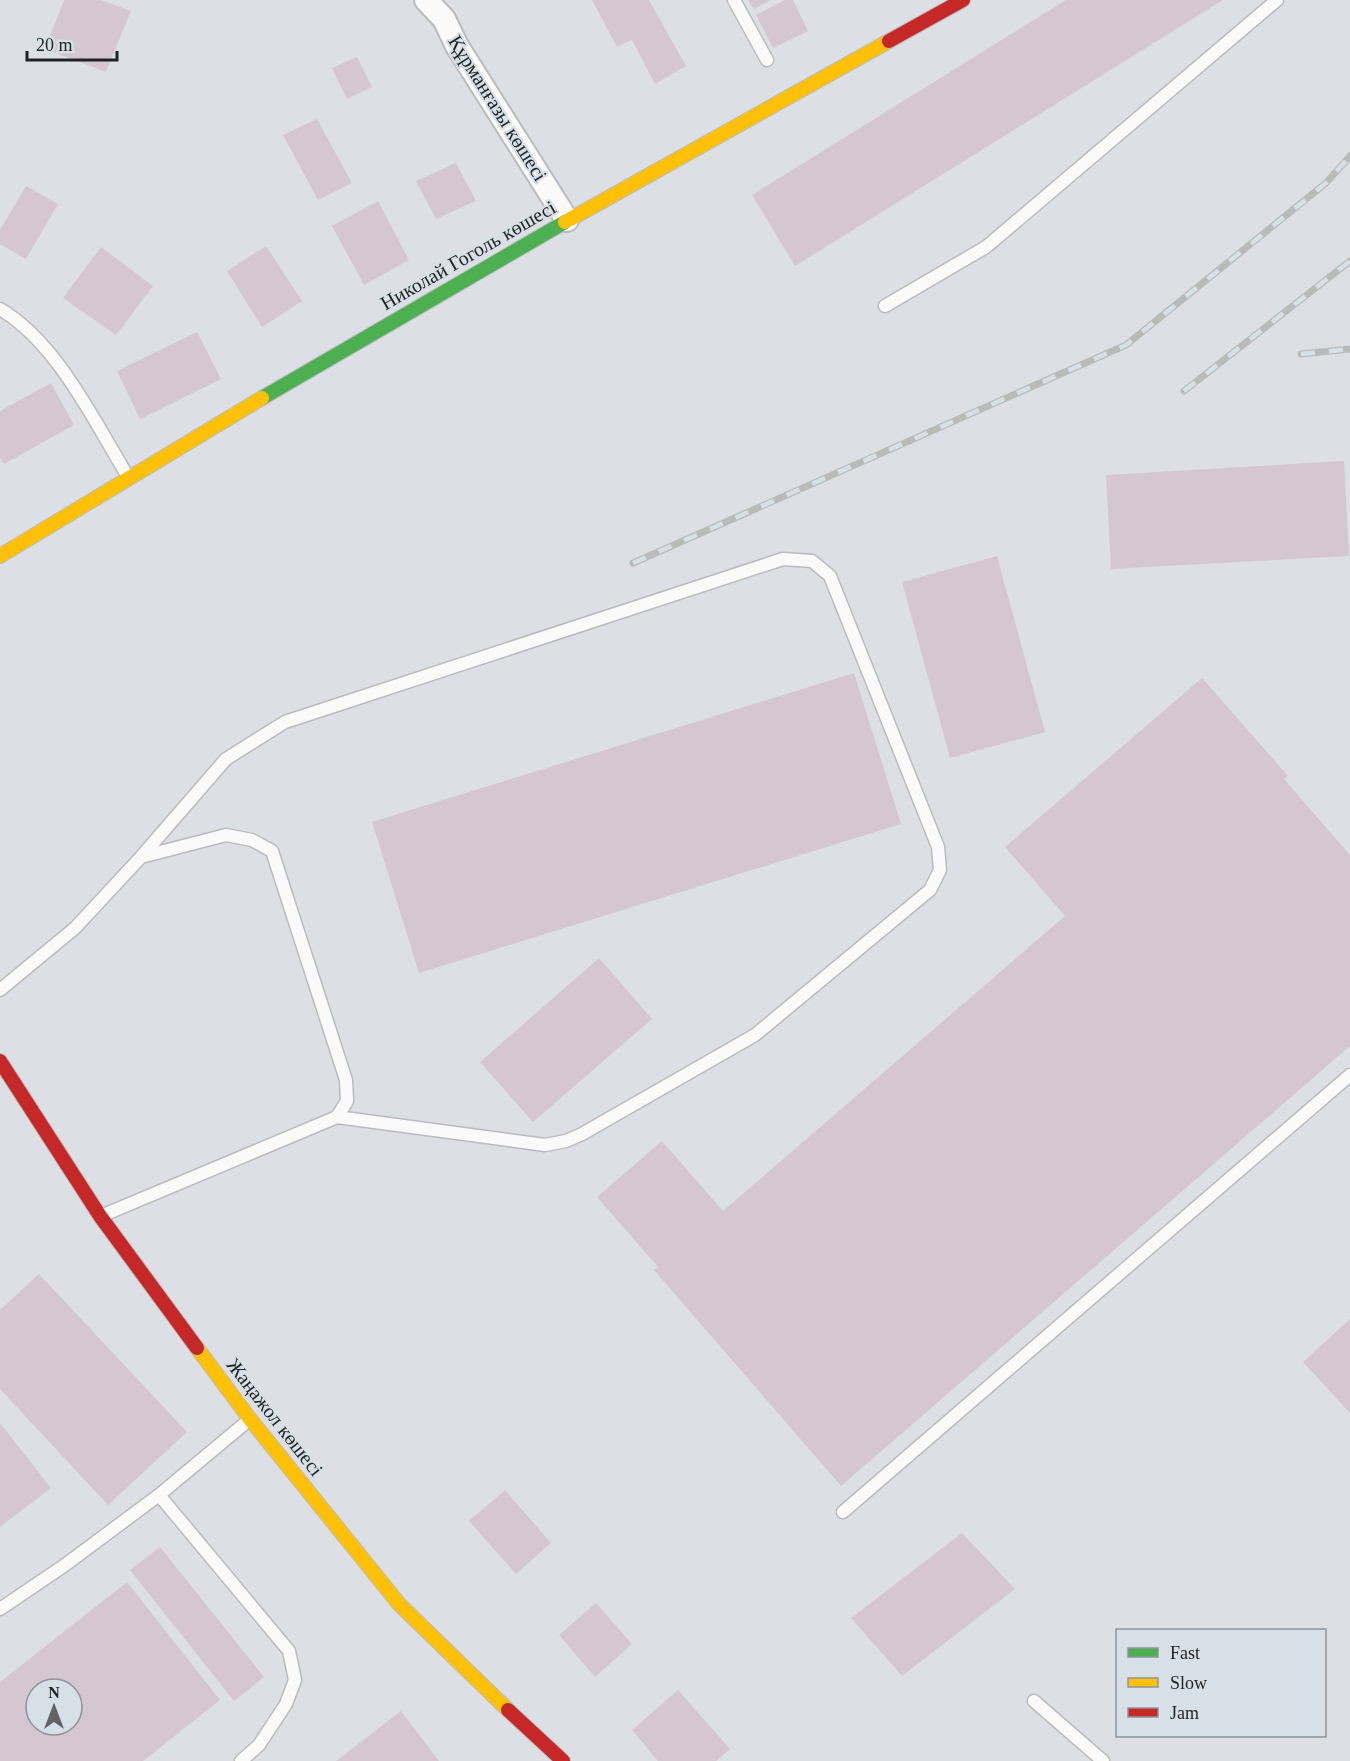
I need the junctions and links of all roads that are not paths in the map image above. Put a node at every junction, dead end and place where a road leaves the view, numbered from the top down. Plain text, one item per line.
1 (426, 0) edge
2 (734, 0) edge
3 (963, 0) edge
4 (1277, 0) edge
5 (767, 60) dead end
6 (567, 220) junction
7 (885, 306) dead end
8 (0, 309) edge
9 (128, 476) junction
10 (0, 556) edge
11 (141, 857) junction
12 (0, 990) edge
13 (0, 1061) edge
14 (1350, 1075) edge
15 (337, 1117) junction
16 (100, 1216) junction
17 (250, 1419) junction
18 (159, 1495) junction
19 (843, 1512) dead end
20 (0, 1609) edge
21 (1034, 1701) dead end
22 (241, 1761) edge
23 (563, 1761) edge
24 (1103, 1761) edge

1 - 6 street, Құрманғазы көшесі
2 - 5 lane
3 - 6 street, Николай Гоголь көшесі
4 - 7 lane
6 - 9 street, Николай Гоголь көшесі
8 - 9 lane
9 - 10 street, Николай Гоголь көшесі
11 - 12 lane
11 - 15 lane
11 - 15 lane
13 - 16 street, Жаңажол көшесі
14 - 19 lane
15 - 16 lane
16 - 17 street, Жаңажол көшесі
17 - 18 lane
17 - 23 street, Жаңажол көшесі
18 - 20 lane
18 - 22 lane
21 - 24 lane

